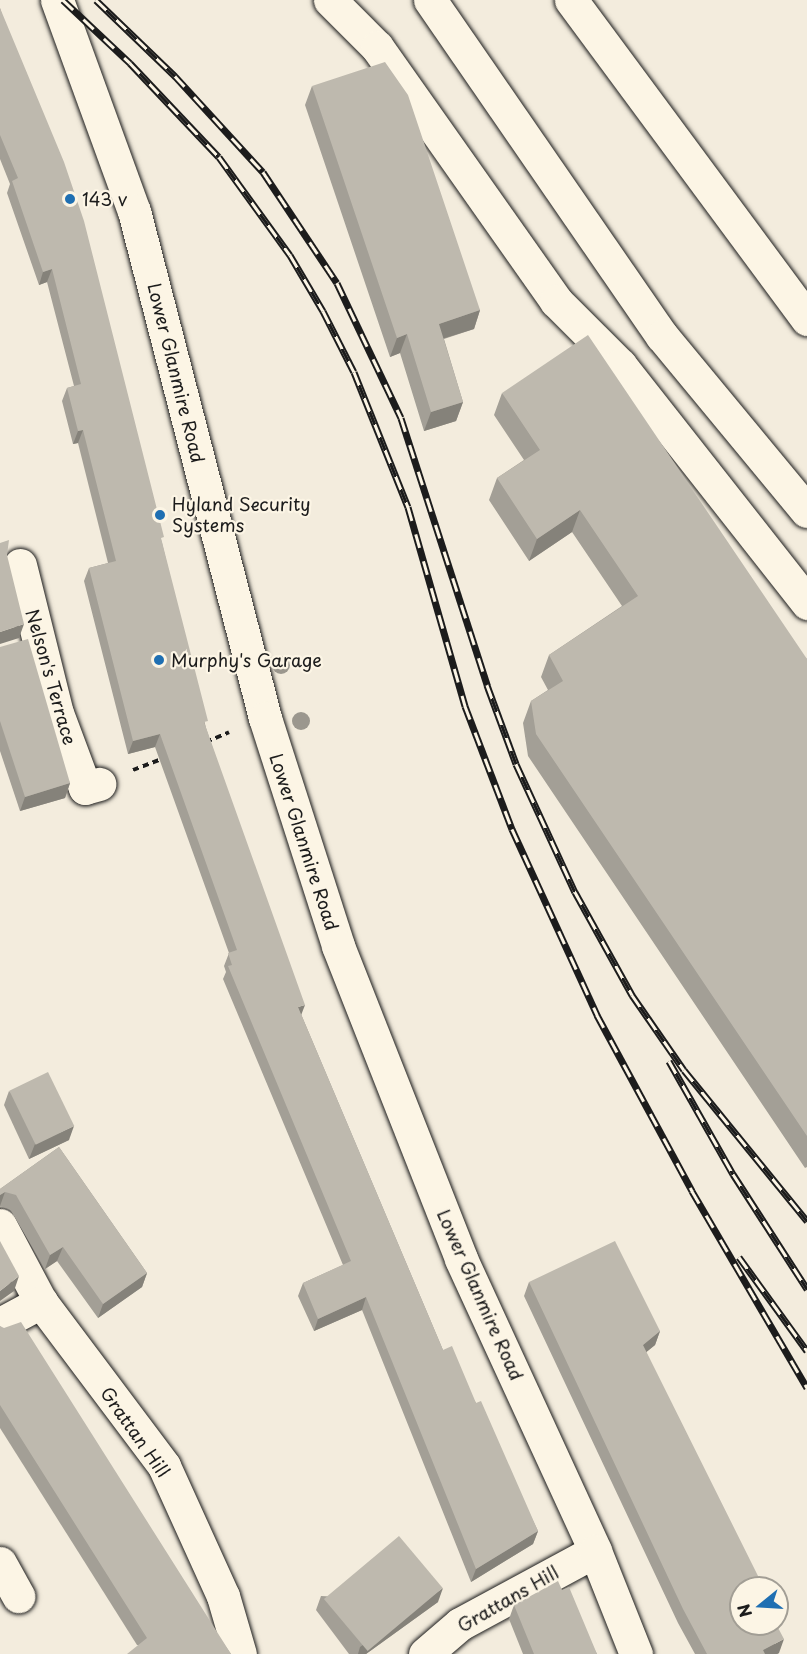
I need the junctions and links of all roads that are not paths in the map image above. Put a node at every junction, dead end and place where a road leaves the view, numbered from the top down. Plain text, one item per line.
1 (57, 0) edge
2 (330, 0) edge
3 (430, 0) edge
4 (571, 0) edge
5 (807, 319) edge
6 (807, 511) edge
7 (20, 565) dead end
8 (807, 603) edge
9 (92, 786) road end
10 (0, 1225) edge
11 (40, 1302) junction
12 (0, 1324) edge
13 (595, 1551) junction
14 (0, 1563) edge
15 (18, 1596) dead end
16 (240, 1654) edge
17 (425, 1654) edge
18 (636, 1654) edge

1 - 13 main road, Lower Glanmire Road
2 - 8 main road
3 - 6 main road
4 - 5 main road
7 - 9 main road, Nelson's Terrace
10 - 11 main road, Grattan Hill
11 - 12 main road
11 - 16 main road, Grattan Hill
13 - 17 main road, Grattans Hill
13 - 18 main road, Lower Glanmire Road
14 - 15 main road

